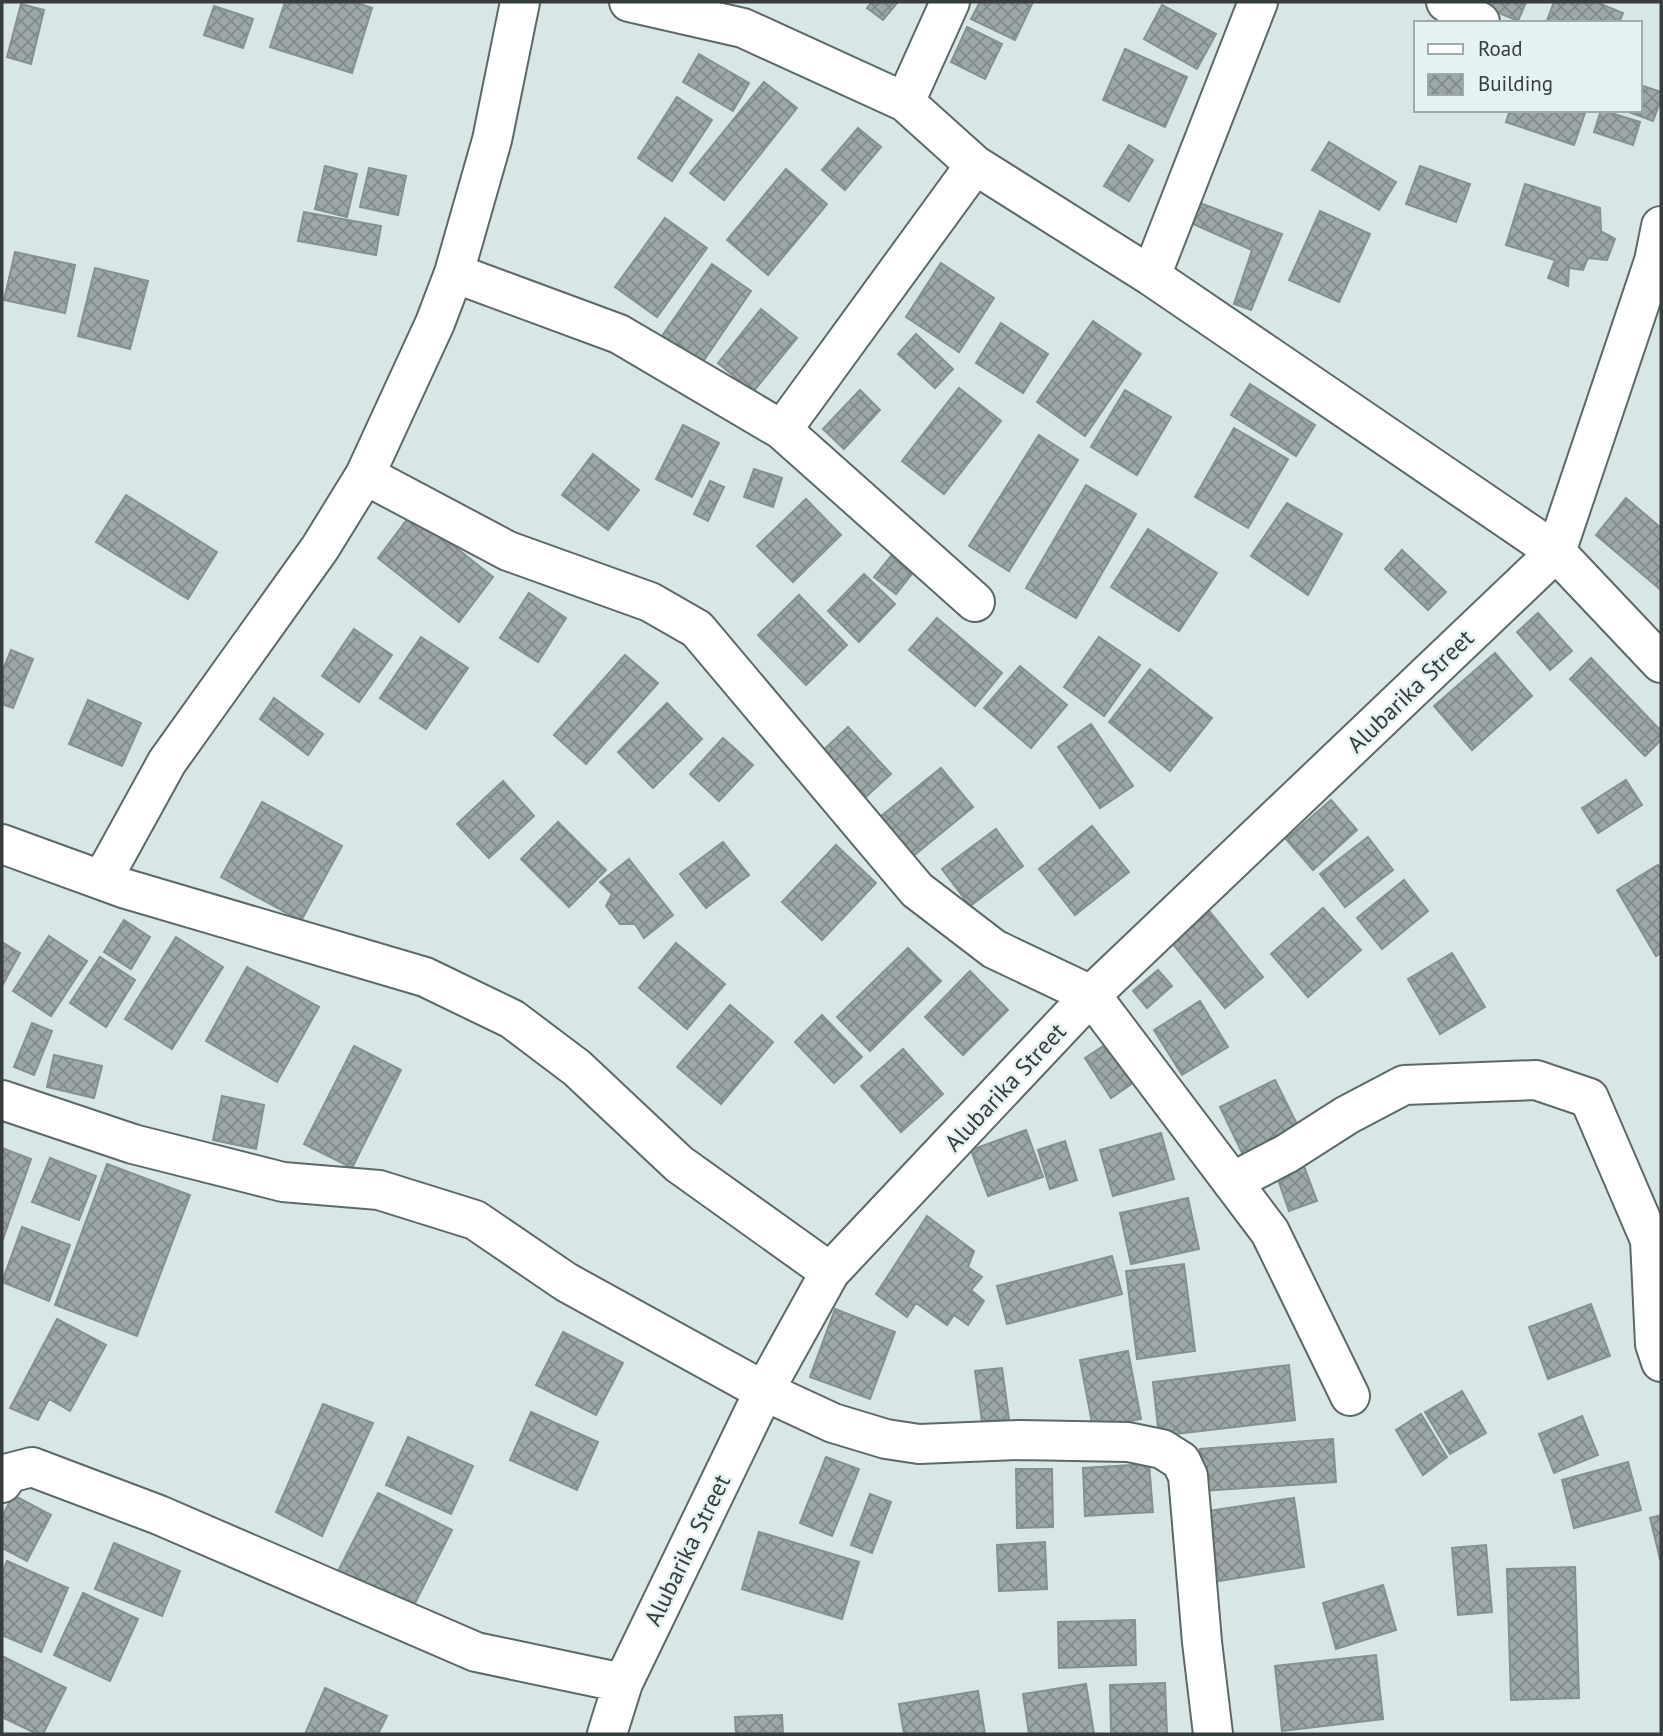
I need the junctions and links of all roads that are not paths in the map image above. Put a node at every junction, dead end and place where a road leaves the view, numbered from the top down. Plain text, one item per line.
1 (520, 2) edge
2 (629, 2) edge
3 (950, 2) edge
4 (1258, 2) edge
5 (1446, 2) edge
6 (1478, 21) edge
7 (905, 102) junction
8 (975, 165) junction
9 (1661, 226) edge
10 (454, 273) junction
11 (1151, 276) junction
12 (782, 430) junction
13 (365, 475) junction
14 (1556, 552) junction
15 (975, 602) dead end
16 (1661, 663) edge
17 (2, 844) edge
18 (102, 880) junction
19 (1091, 995) junction
20 (2, 1100) edge
21 (1232, 1182) junction
22 (831, 1272) junction
23 (1661, 1362) edge
24 (764, 1391) junction
25 (1350, 1396) dead end
26 (2, 1483) edge
27 (623, 1683) junction
28 (607, 1734) edge
29 (1213, 1734) edge

1 - 10 street
2 - 7 street
3 - 7 street
4 - 11 street
5 - 6 street
7 - 8 street
8 - 11 street
8 - 12 street
9 - 14 street
10 - 12 street
10 - 13 street
11 - 14 street
12 - 15 street
13 - 18 street
13 - 19 street
14 - 16 street
14 - 19 street, Alubarika Street
17 - 18 street
18 - 22 street
19 - 21 street
19 - 22 street, Alubarika Street
20 - 24 street
21 - 23 street
21 - 25 street
22 - 24 street, Alubarika Street
24 - 27 street, Alubarika Street
24 - 29 street
26 - 27 street
27 - 28 street, Alubarika Street

